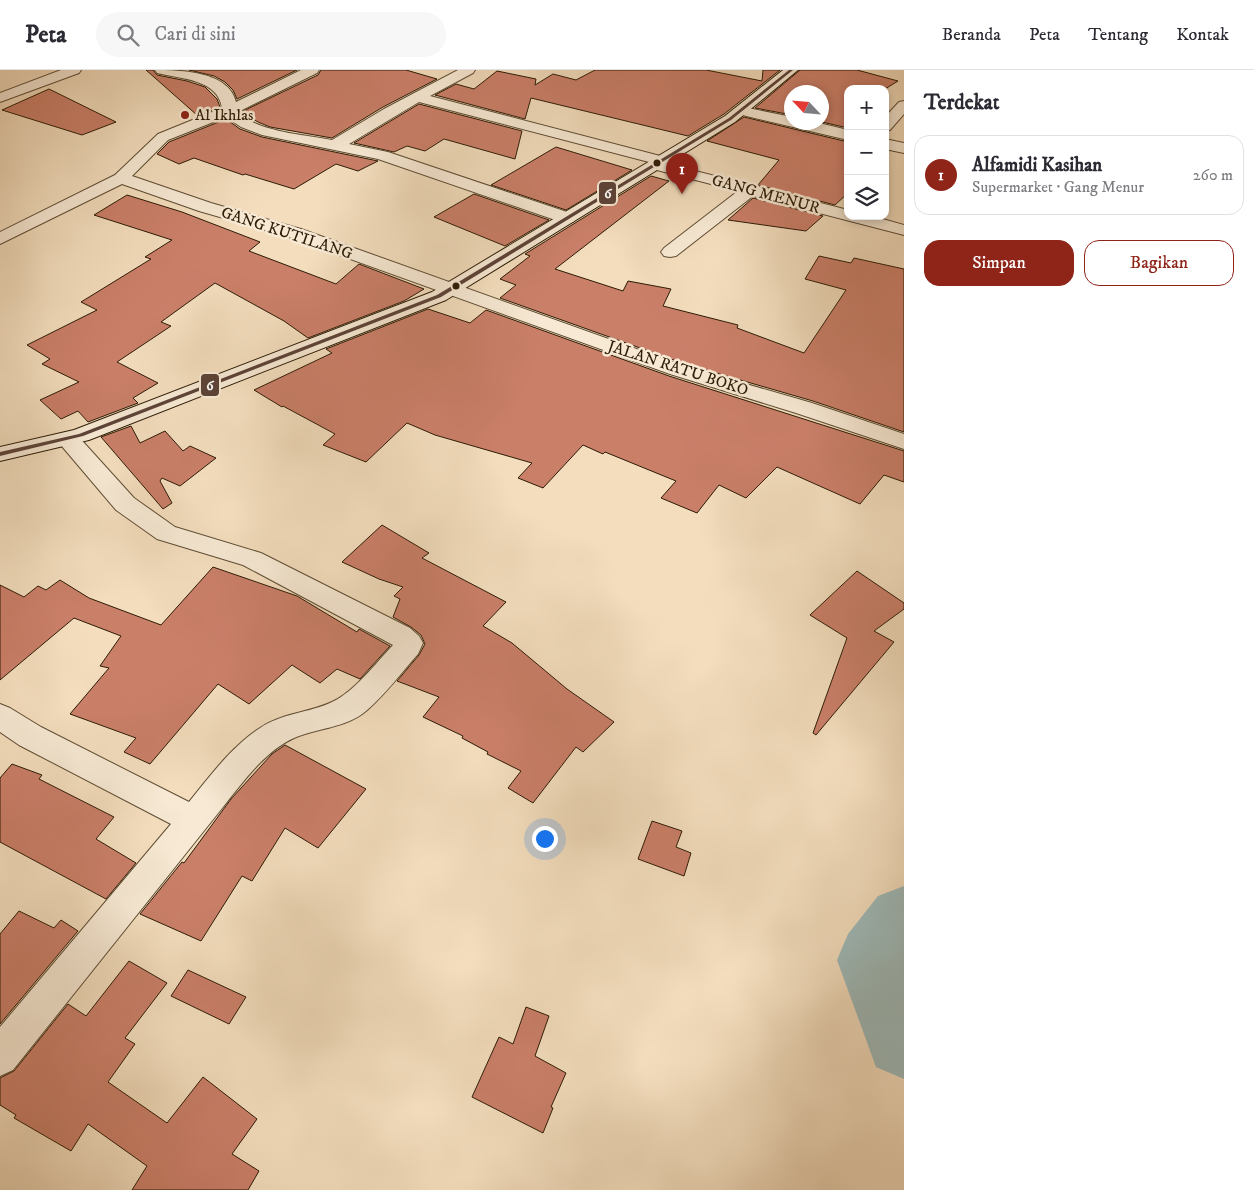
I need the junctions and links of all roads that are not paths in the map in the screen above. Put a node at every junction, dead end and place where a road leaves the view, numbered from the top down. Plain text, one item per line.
1 (73, 70) edge
2 (162, 70) edge
3 (312, 70) edge
4 (791, 70) edge
5 (460, 71) edge
6 (418, 97) junction
7 (0, 98) edge
8 (904, 106) edge
9 (230, 110) junction
10 (743, 111) junction
11 (784, 120) edge
12 (889, 123) edge
13 (827, 130) edge
14 (844, 134) edge
15 (889, 145) edge
16 (334, 146) junction
17 (904, 148) edge
18 (658, 163) junction
19 (121, 178) junction
20 (750, 190) junction
21 (844, 215) edge
22 (567, 218) junction
23 (865, 220) edge
24 (904, 230) edge
25 (0, 238) edge
26 (670, 252) dead end
27 (453, 288) junction
28 (68, 439) junction
29 (904, 442) edge
30 (0, 454) edge
31 (0, 716) edge
32 (194, 820) junction
33 (0, 1057) edge

1 - 7 street
2 - 9 street
3 - 9 street
4 - 10 street
5 - 6 street
6 - 16 street
6 - 18 street, GANG MENUR
8 - 12 street
9 - 16 street
9 - 19 street
10 - 11 street
10 - 18 street
13 - 14 street
15 - 17 street
16 - 22 street
18 - 20 street, GANG MENUR
18 - 22 street
19 - 25 street
19 - 27 street, GANG KUTILANG
20 - 21 street, GANG MENUR
20 - 26 street
22 - 27 street
23 - 24 street, GANG MENUR
27 - 28 street
27 - 29 street, JALAN RATU BOKO
28 - 30 street
28 - 32 street
31 - 32 street
32 - 33 street

